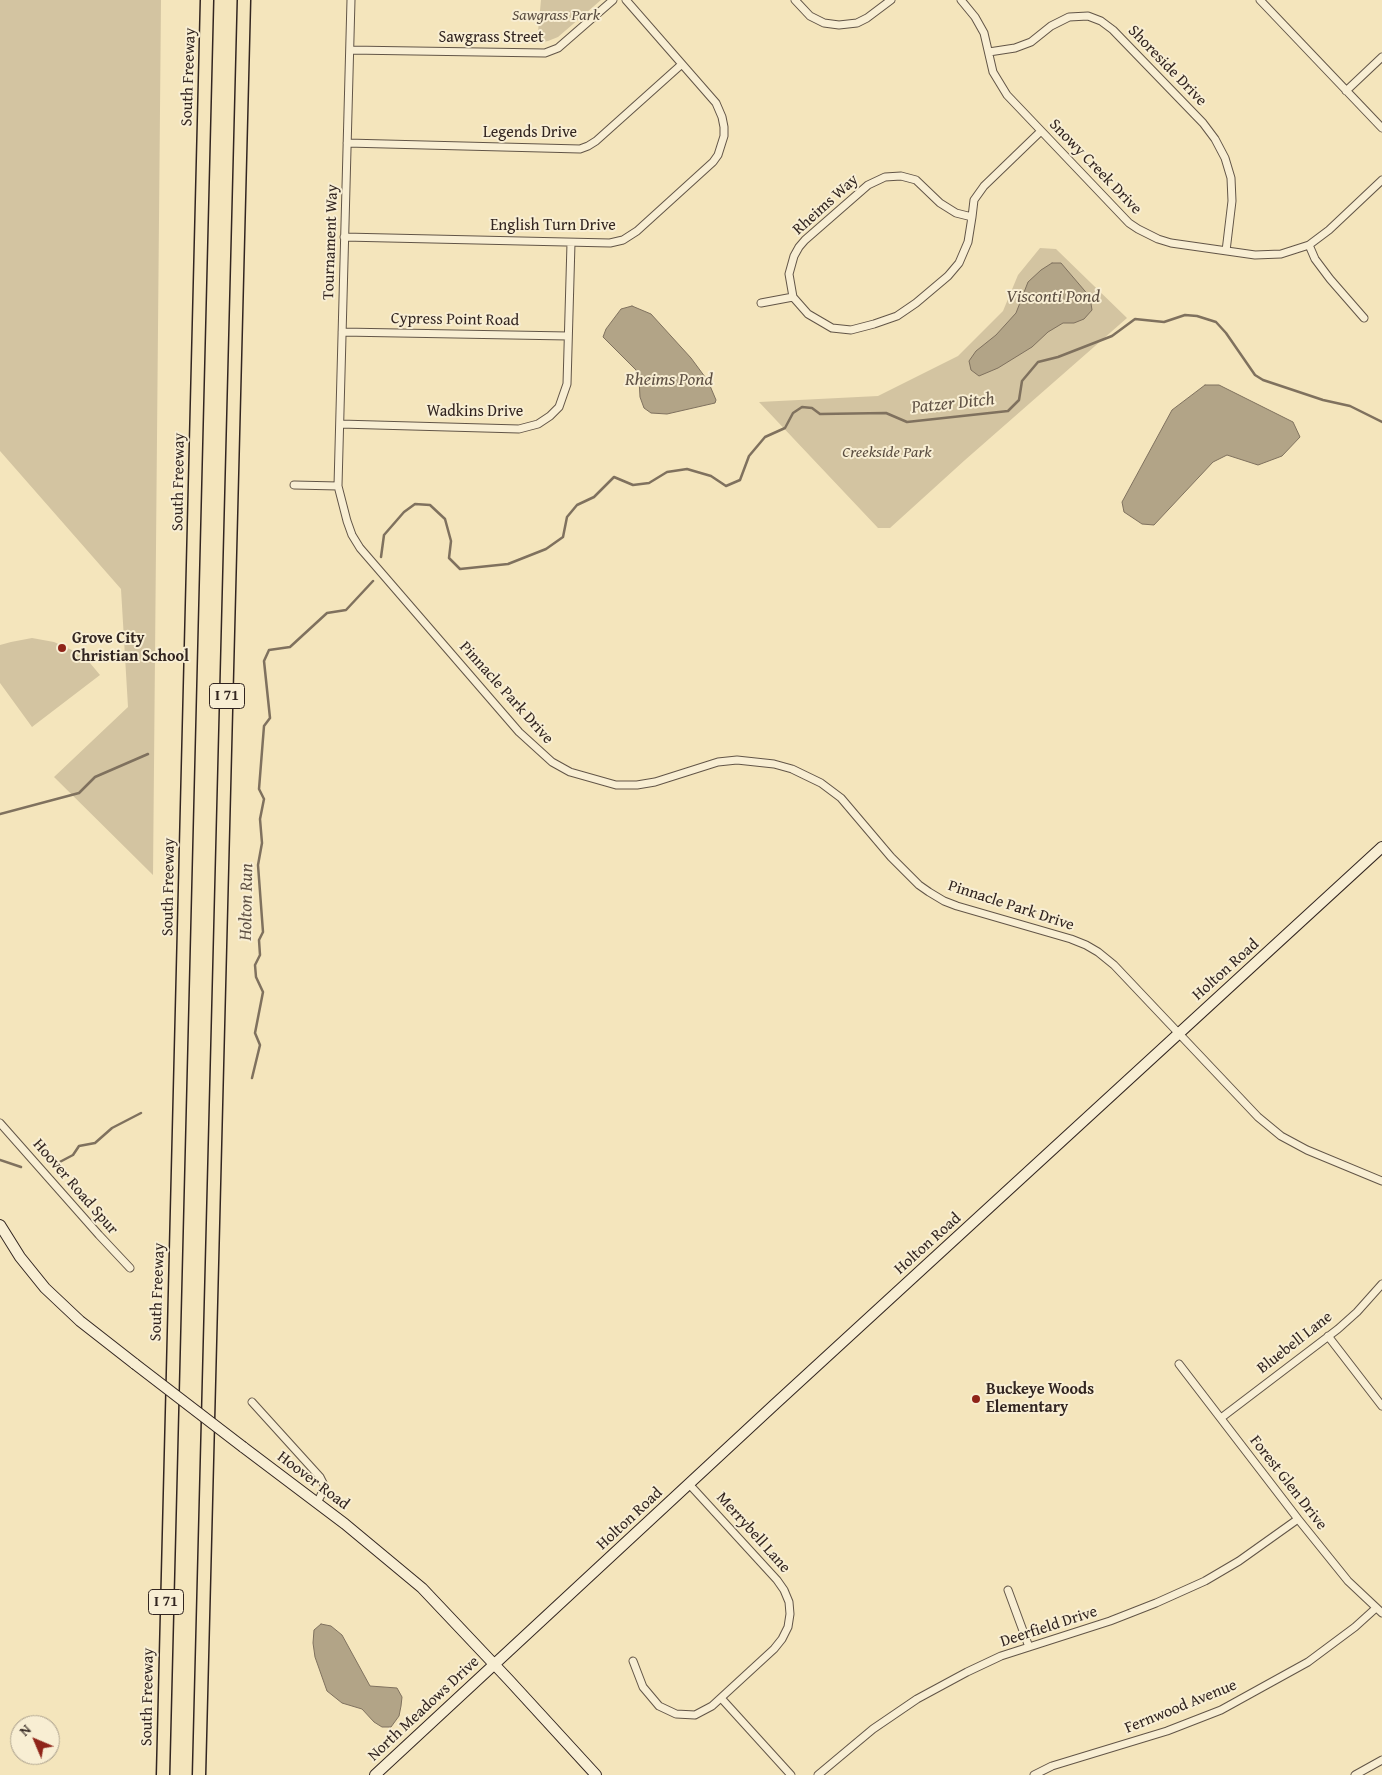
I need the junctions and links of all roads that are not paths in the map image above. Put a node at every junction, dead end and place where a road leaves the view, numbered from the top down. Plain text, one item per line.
1 (207, 0) edge
2 (244, 0) edge
3 (351, 0) edge
4 (613, 0) edge
5 (626, 0) edge
6 (795, 0) edge
7 (890, 0) edge
8 (961, 0) edge
9 (1262, 1) edge
10 (350, 50) junction
11 (989, 52) junction
12 (1382, 57) edge
13 (682, 64) junction
14 (1346, 91) junction
15 (1382, 128) edge
16 (1041, 131) junction
17 (347, 144) junction
18 (1382, 180) edge
19 (972, 217) junction
20 (344, 237) junction
21 (571, 243) junction
22 (1309, 245) junction
23 (1226, 251) junction
24 (794, 297) junction
25 (761, 303) dead end
26 (1364, 318) dead end
27 (342, 332) junction
28 (568, 336) junction
29 (340, 424) junction
30 (294, 485) dead end
31 (338, 486) junction
32 (1382, 847) edge
33 (1179, 1034) junction
34 (0, 1123) edge
35 (1382, 1180) edge
36 (0, 1225) edge
37 (130, 1268) dead end
38 (1382, 1284) edge
39 (1328, 1336) junction
40 (1179, 1364) dead end
41 (252, 1402) dead end
42 (1382, 1406) edge
43 (1221, 1418) junction
44 (689, 1484) junction
45 (317, 1503) junction
46 (1298, 1519) junction
47 (1008, 1590) dead end
48 (1376, 1608) junction
49 (1382, 1613) edge
50 (1028, 1647) junction
51 (633, 1661) dead end
52 (494, 1664) junction
53 (721, 1698) junction
54 (1382, 1760) edge
55 (163, 1775) edge
56 (199, 1775) edge
57 (375, 1775) edge
58 (596, 1775) edge
59 (791, 1775) edge
60 (818, 1775) edge
61 (1034, 1775) edge
62 (1355, 1775) edge

1 - 55 highway, South Freeway / I 71
2 - 56 highway, I 71
3 - 10 street, Tournament Way
4 - 10 street, Sawgrass Street
5 - 13 street, English Turn Drive
6 - 7 street
8 - 11 street, Snowy Creek Drive
9 - 14 street
10 - 17 street, Tournament Way
11 - 16 street, Snowy Creek Drive
11 - 23 street, Shoreside Drive
12 - 14 street
13 - 17 street, Legends Drive
13 - 21 street, English Turn Drive
14 - 15 street
16 - 19 street
16 - 23 street, Snowy Creek Drive
17 - 20 street, Tournament Way
18 - 22 street, Snowy Creek Drive
19 - 24 street
19 - 24 street, Rheims Way
20 - 21 street, English Turn Drive
20 - 27 street, Tournament Way
21 - 28 street, Wadkins Drive
22 - 23 street, Snowy Creek Drive
22 - 26 street
24 - 25 street
27 - 28 street, Cypress Point Road
27 - 29 street, Tournament Way
28 - 29 street, Wadkins Drive
29 - 31 street, Tournament Way
30 - 31 street
31 - 33 street, Pinnacle Park Drive
32 - 33 street, Holton Road
33 - 35 street, Pinnacle Park Drive
33 - 44 street, Holton Road
34 - 37 street, Hoover Road Spur
36 - 45 street, Hoover Road, bridge
38 - 39 street, Bluebell Lane
39 - 42 street
39 - 43 street, Bluebell Lane
40 - 43 street, Forest Glen Drive
41 - 45 street
43 - 46 street, Forest Glen Drive
44 - 52 street, Holton Road
44 - 53 street, Merrybell Lane
45 - 52 street, Hoover Road
46 - 48 street, Forest Glen Drive
46 - 50 street, Deerfield Drive
47 - 50 street
48 - 49 street, Forest Glen Drive
48 - 61 street, Fernwood Avenue
50 - 60 street, Deerfield Drive
51 - 53 street, Merrybell Lane
52 - 57 street, North Meadows Drive
52 - 58 street, Hoover Road
53 - 59 street
54 - 62 street

